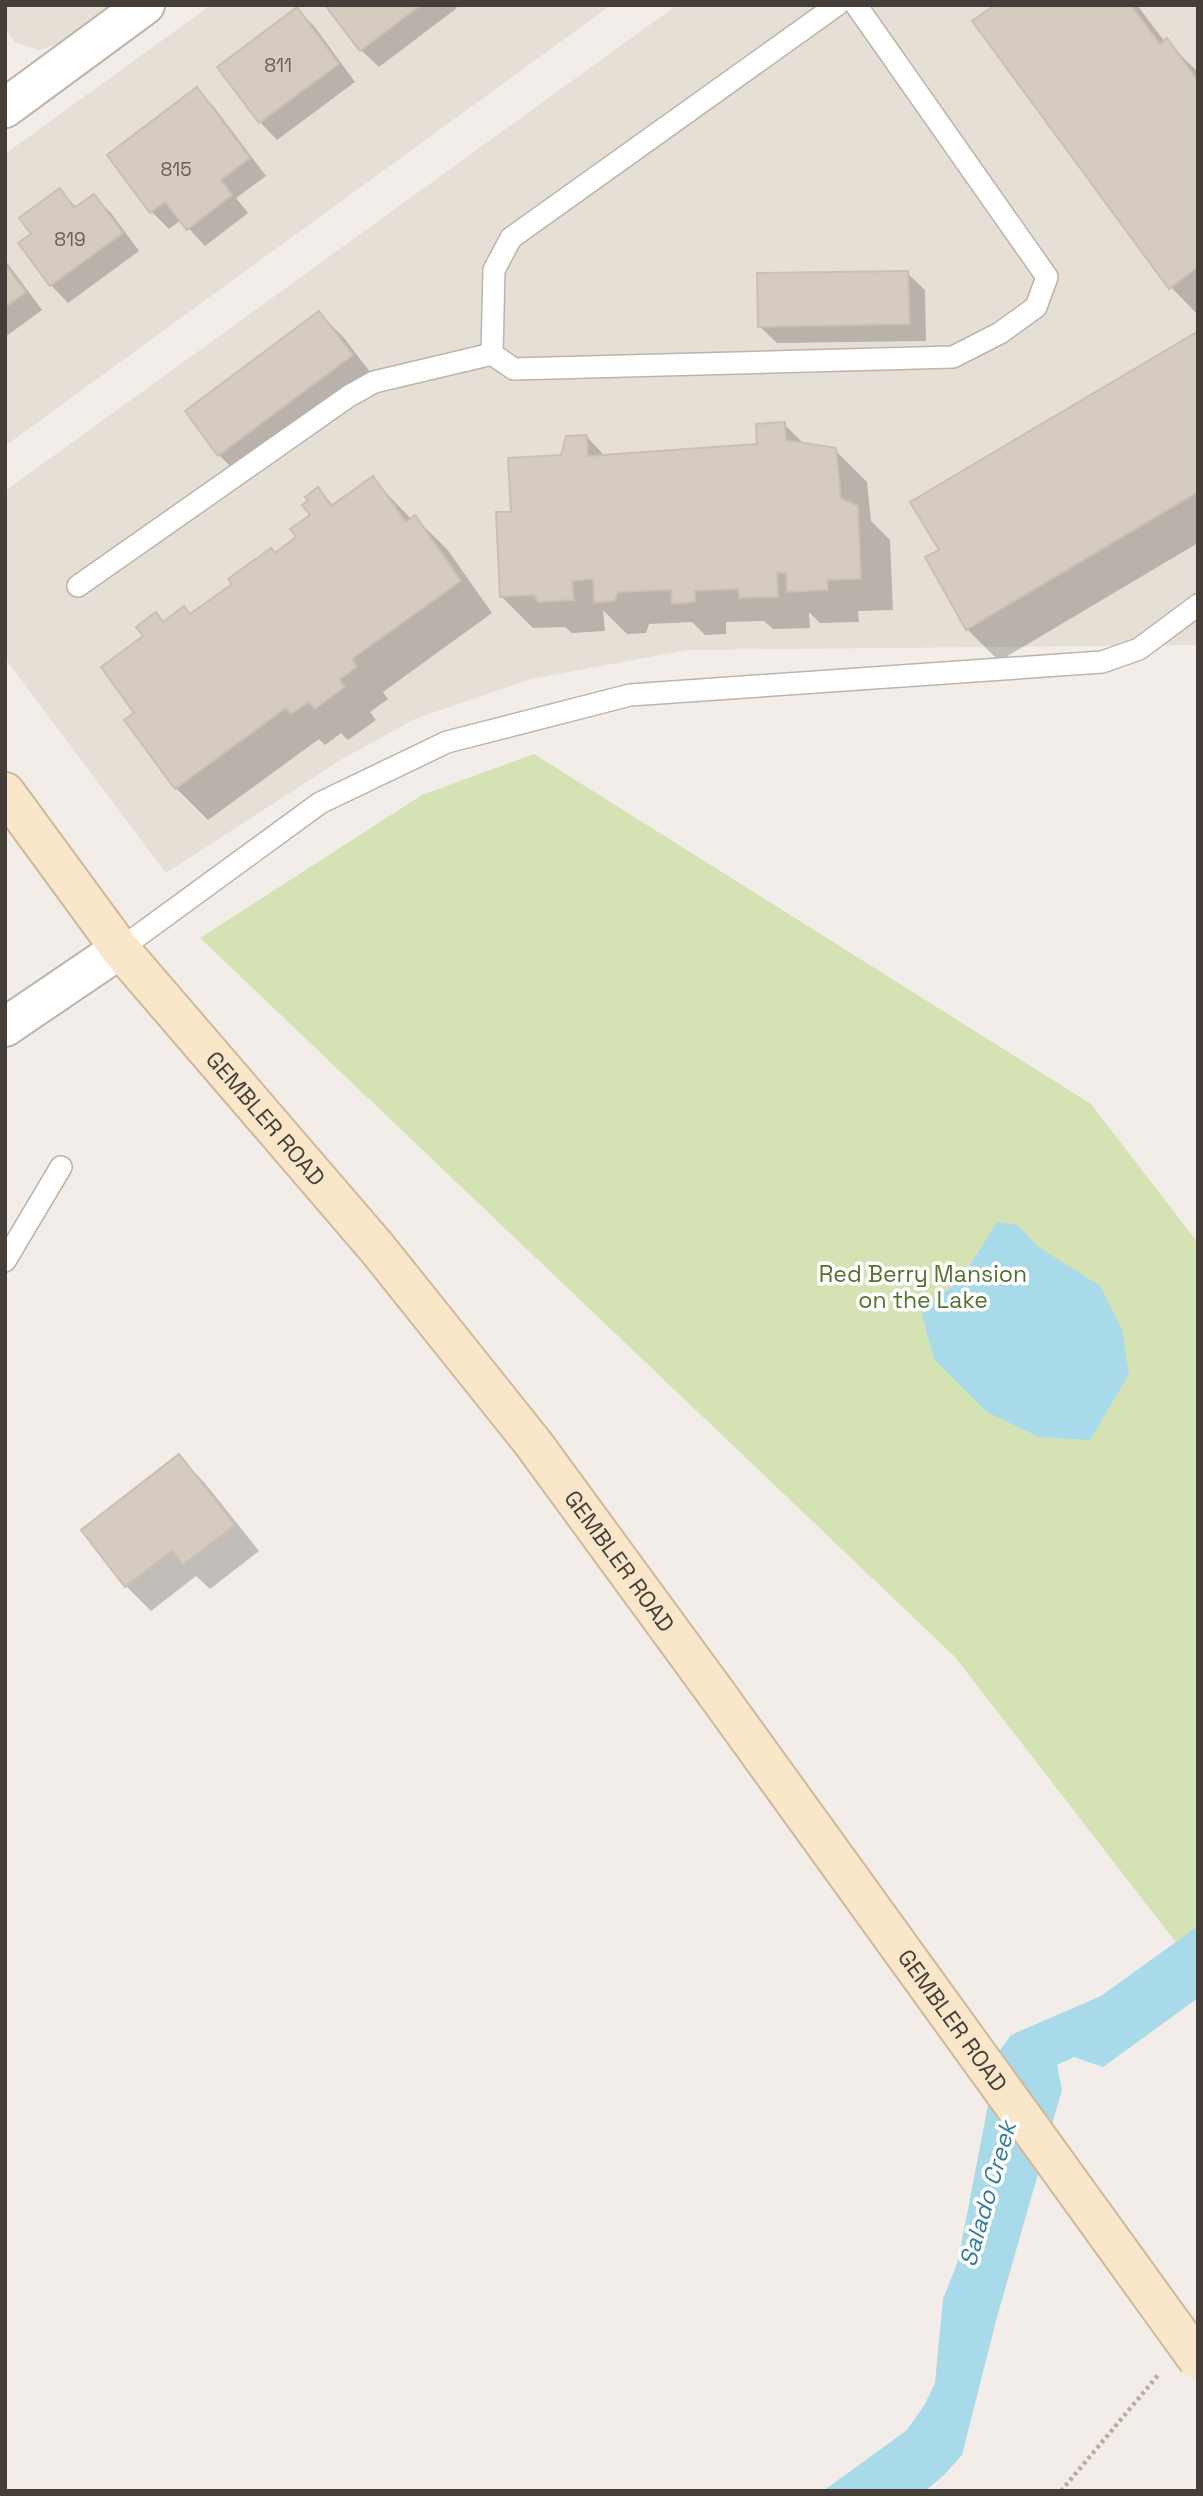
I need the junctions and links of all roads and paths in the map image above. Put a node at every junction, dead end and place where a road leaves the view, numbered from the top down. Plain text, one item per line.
1 (145, 5) edge
2 (837, 5) edge
3 (856, 5) edge
4 (11, 92) edge
5 (492, 354) junction
6 (78, 586) dead end
7 (1198, 605) edge
8 (5, 792) edge
9 (121, 949) junction
10 (5, 1027) edge
11 (61, 1167) dead end
12 (5, 1261) edge
13 (1181, 2364) edge
14 (1061, 2491) edge

1 - 4 street
2 - 5 lane
3 - 5 lane
5 - 6 lane
7 - 9 lane
8 - 9 main road, GEMBLER ROAD
9 - 10 street
9 - 13 main road, GEMBLER ROAD, bridge
11 - 12 lane
13 - 14 path

